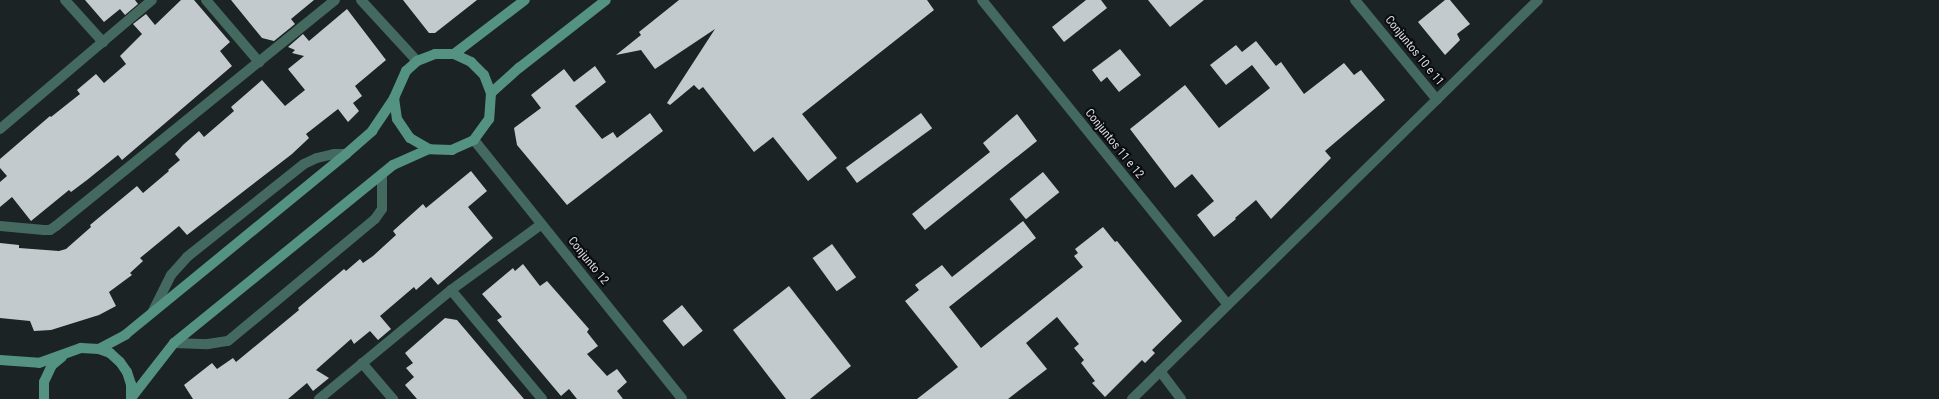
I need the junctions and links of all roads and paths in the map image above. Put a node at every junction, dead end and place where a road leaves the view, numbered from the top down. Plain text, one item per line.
1 (65, 0) edge
2 (152, 0) edge
3 (206, 0) edge
4 (335, 0) edge
5 (362, 0) edge
6 (525, 0) edge
7 (606, 0) edge
8 (982, 0) edge
9 (1355, 0) edge
10 (1538, 0) edge
11 (103, 42) junction
12 (454, 54) junction
13 (417, 61) junction
14 (259, 62) junction
15 (491, 93) junction
16 (394, 98) junction
17 (1437, 100) junction
18 (0, 130) edge
19 (474, 140) junction
20 (428, 149) junction
21 (346, 154) junction
22 (382, 174) junction
23 (542, 224) junction
24 (0, 226) edge
25 (451, 290) junction
26 (1227, 304) junction
27 (153, 311) junction
28 (174, 343) junction
29 (99, 349) junction
30 (65, 354) junction
31 (0, 360) edge
32 (362, 363) junction
33 (1160, 371) junction
34 (132, 398) edge
35 (44, 399) edge
36 (319, 399) edge
37 (393, 399) edge
38 (542, 399) edge
39 (682, 399) edge
40 (1132, 399) edge
41 (1182, 399) edge

1 - 11 street
2 - 11 street
3 - 14 street
4 - 14 street
5 - 13 street
6 - 12 street
7 - 15 street
8 - 26 street, Conjuntos 11 e 12
9 - 17 street, Conjuntos 10 e 11
10 - 17 street
11 - 18 street
12 - 13 street
12 - 15 street
13 - 16 street
14 - 24 street
15 - 19 street
16 - 20 street
16 - 21 street
17 - 26 street
19 - 20 street
19 - 23 street, Conjunto 12
20 - 22 street
21 - 27 street
21 - 27 street
22 - 28 street
22 - 28 street
23 - 25 street
23 - 39 street, Conjunto 12
25 - 32 street
25 - 38 street
26 - 33 street
27 - 29 street
28 - 34 street
29 - 30 street
29 - 34 street
30 - 31 street
30 - 35 street
32 - 36 street
32 - 37 street
33 - 40 street
33 - 41 street

